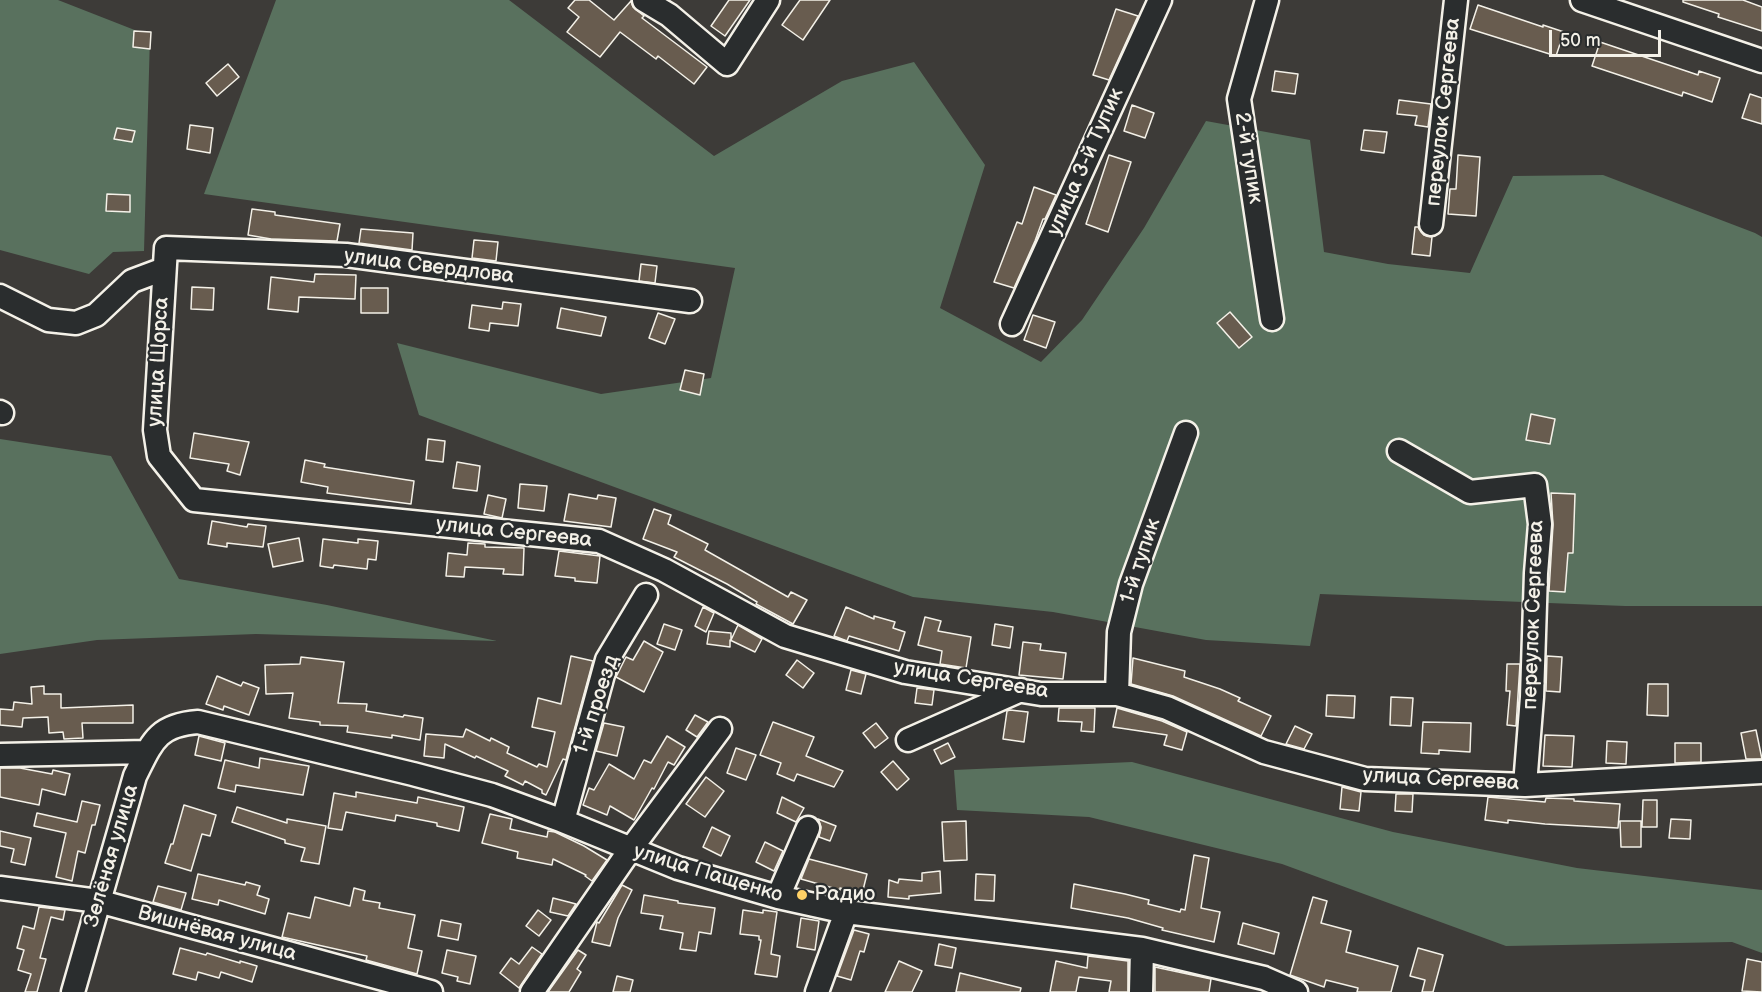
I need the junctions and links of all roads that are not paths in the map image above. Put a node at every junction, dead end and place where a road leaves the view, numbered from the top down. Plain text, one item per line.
1 (644, 0) edge
2 (768, 0) edge
3 (1160, 0) edge
4 (1267, 0) edge
5 (1456, 0) edge
6 (1582, 0) edge
7 (1762, 61) edge
8 (1431, 224) dead end
9 (165, 259) junction
10 (0, 296) edge
11 (690, 302) dead end
12 (1272, 319) dead end
13 (1012, 324) dead end
14 (1186, 433) dead end
15 (1399, 451) dead end
16 (194, 500) joint
17 (646, 595) dead end
18 (1021, 690) junction
19 (1117, 694) junction
20 (166, 728) joint
21 (720, 729) dead end
22 (908, 740) dead end
23 (147, 752) junction
24 (0, 755) edge
25 (1762, 772) edge
26 (1525, 785) junction
27 (563, 821) junction
28 (808, 828) dead end
29 (630, 850) junction
30 (0, 888) edge
31 (778, 897) junction
32 (98, 901) junction
33 (846, 912) junction
34 (1142, 949) junction
35 (73, 992) edge
36 (431, 992) edge
37 (532, 992) edge
38 (817, 992) edge
39 (1141, 992) edge
40 (1296, 992) edge

1 - 2 street
3 - 13 street, улица 3-й Тупик
4 - 12 street, 2-й тупик
5 - 8 street, переулок Сергеева
6 - 7 street
9 - 10 street, улица Свердлова
9 - 11 street, улица Свердлова
9 - 16 street, улица Щорса
14 - 19 street, 1-й тупик
15 - 26 street, переулок Сергеева
16 - 18 street, улица Сергеева
17 - 27 street, 1-й проезд
18 - 19 street, улица Сергеева
18 - 22 street
19 - 26 street, улица Сергеева
20 - 23 street, Зелёная улица
20 - 27 street, улица Пащенко
21 - 29 street
23 - 24 street
23 - 32 street, Зелёная улица
25 - 26 street, улица Сергеева
27 - 29 street, улица Пащенко
28 - 31 street
29 - 31 street, улица Пащенко
29 - 37 street
30 - 32 street, Вишнёвая улица
31 - 33 street, улица Пащенко
32 - 35 street, Зелёная улица
32 - 36 street, Вишнёвая улица
33 - 34 street, улица Пащенко
33 - 38 street
34 - 39 street
34 - 40 street, улица Пащенко

